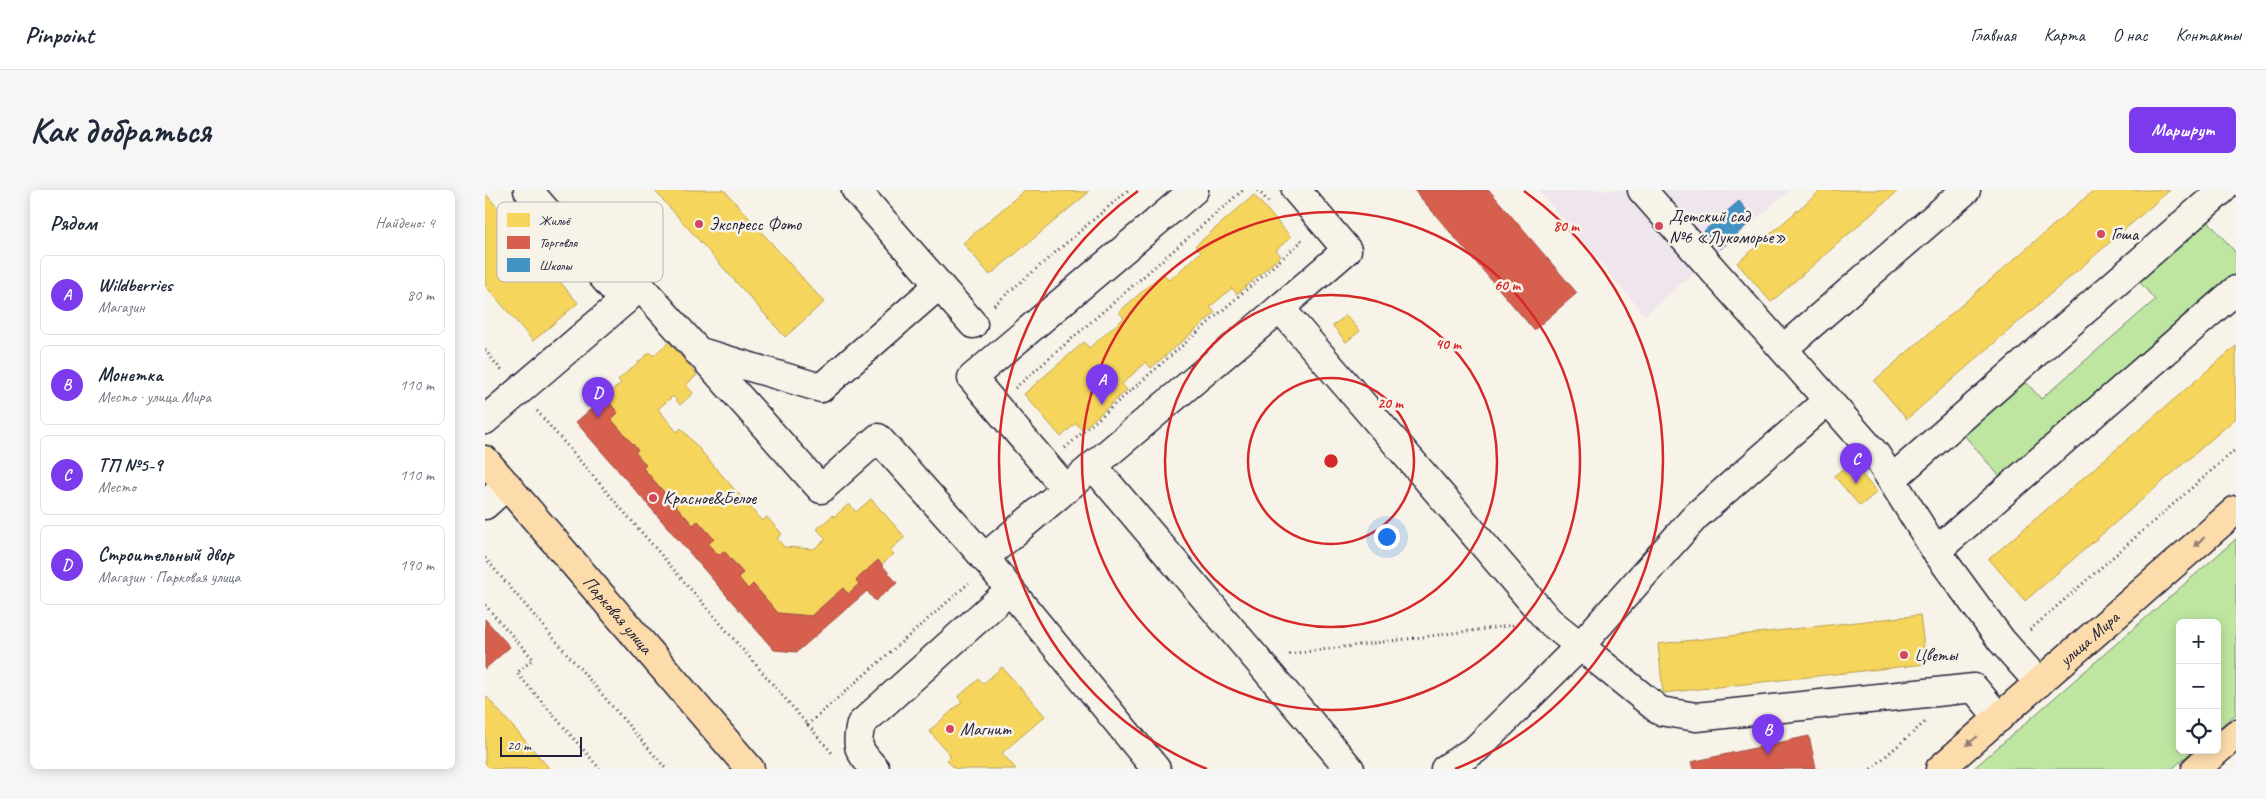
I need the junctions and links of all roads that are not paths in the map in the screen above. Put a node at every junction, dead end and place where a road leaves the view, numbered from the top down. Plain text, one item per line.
1 (528, 190) edge
2 (856, 190) edge
3 (1194, 190) edge
4 (1296, 190) edge
5 (1641, 190) edge
6 (1966, 190) edge
7 (2222, 190) edge
8 (538, 202) edge
9 (608, 282) edge
10 (939, 285) junction
11 (2236, 290) edge
12 (624, 301) junction
13 (1280, 308) junction
14 (973, 324) road end
15 (1783, 348) junction
16 (697, 350) junction
17 (1828, 400) junction
18 (485, 420) edge
19 (485, 460) edge
20 (1093, 466) junction
21 (1892, 479) junction
22 (507, 486) junction
23 (1066, 489) junction
24 (485, 505) edge
25 (2236, 510) edge
26 (1936, 551) junction
27 (987, 561) junction
28 (1010, 590) junction
29 (1579, 646) junction
30 (2039, 683) junction
31 (1999, 718) junction
32 (2236, 734) edge
33 (750, 769) edge
34 (875, 769) edge
35 (1156, 769) edge
36 (1351, 769) edge
37 (1445, 769) edge
38 (1940, 769) edge
39 (2195, 769) edge

1 - 8 lane
2 - 10 lane
3 - 23 lane
4 - 13 lane
5 - 15 lane
6 - 15 lane
7 - 21 lane
9 - 12 lane
10 - 14 lane
10 - 16 lane
11 - 26 lane
12 - 16 lane
12 - 18 lane
13 - 20 lane
13 - 29 lane
15 - 17 lane
16 - 27 lane
17 - 21 lane
17 - 29 lane
19 - 22 main road, Парковая улица
20 - 23 lane
20 - 36 lane
21 - 26 lane
22 - 24 lane
22 - 33 main road, Парковая улица
23 - 27 lane
25 -> 30 main road, улица Мира
26 - 30 lane
27 - 28 lane
28 - 34 lane
28 - 35 lane
29 - 31 lane
29 - 37 lane
30 - 31 main road, улица Мира
31 -> 38 main road, улица Мира
32 - 39 main road

